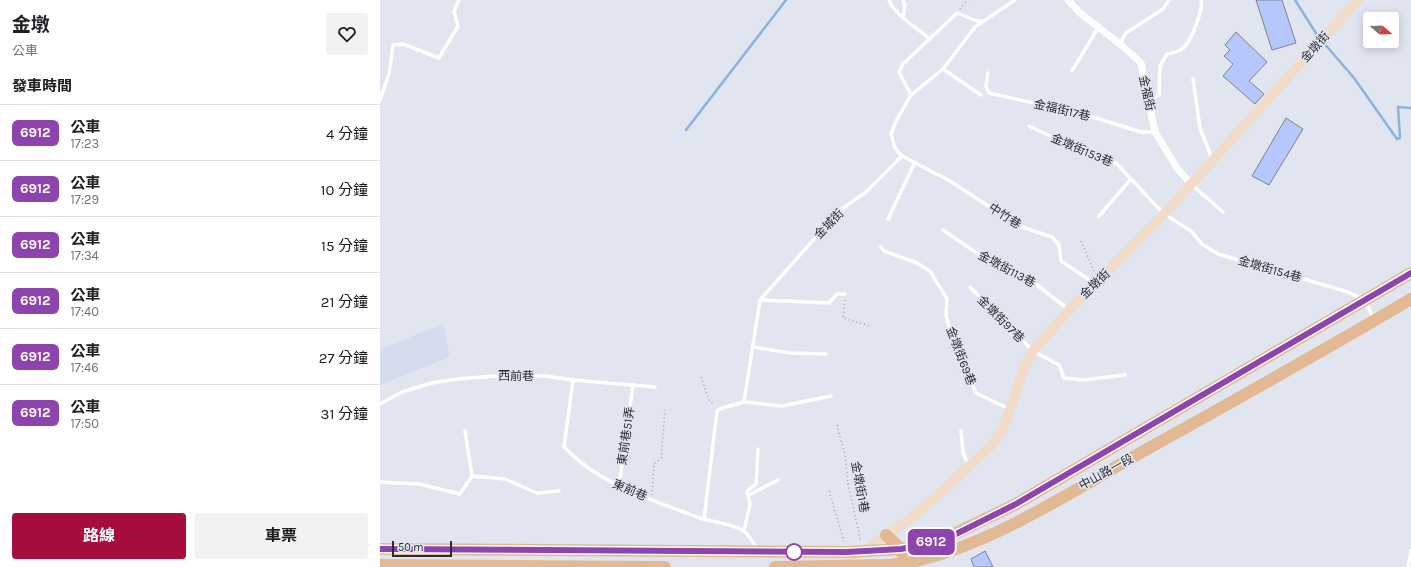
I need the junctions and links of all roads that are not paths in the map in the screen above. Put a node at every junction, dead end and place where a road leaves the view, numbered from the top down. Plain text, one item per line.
1 (460, 0) edge
2 (889, 0) edge
3 (903, 0) edge
4 (1015, 0) edge
5 (1068, 0) edge
6 (1169, 0) edge
7 (1201, 0) edge
8 (1358, 0) edge
9 (903, 17) junction
10 (982, 21) junction
11 (1098, 28) junction
12 (930, 39) junction
13 (1120, 44) junction
14 (943, 69) junction
15 (1072, 71) dead end
16 (988, 73) dead end
17 (1193, 79) dead end
18 (911, 95) junction
19 (981, 95) dead end
20 (380, 100) edge
21 (1149, 100) junction
22 (1029, 126) dead end
23 (1155, 132) junction
24 (902, 156) junction
25 (1212, 160) junction
26 (915, 162) junction
27 (1131, 179) junction
28 (1191, 184) junction
29 (1223, 212) dead end
30 (1164, 214) junction
31 (1099, 216) dead end
32 (888, 219) dead end
33 (943, 230) dead end
34 (880, 247) dead end
35 (1411, 273) edge
36 (1097, 282) junction
37 (970, 287) dead end
38 (845, 294) road end
39 (1411, 299) edge
40 (760, 300) junction
41 (1365, 300) junction
42 (1068, 310) junction
43 (1374, 321) junction
44 (753, 347) junction
45 (1033, 351) junction
46 (826, 354) dead end
47 (1125, 376) dead end
48 (574, 380) junction
49 (633, 385) junction
50 (656, 387) dead end
51 (831, 396) dead end
52 (744, 402) junction
53 (380, 404) edge
54 (1009, 409) junction
55 (465, 431) dead end
56 (961, 431) dead end
57 (758, 449) dead end
58 (970, 468) junction
59 (472, 476) junction
60 (778, 480) dead end
61 (380, 482) edge
62 (619, 487) junction
63 (559, 491) dead end
64 (749, 495) junction
65 (704, 519) junction
66 (744, 531) junction
67 (886, 535) junction
68 (380, 549) edge
69 (901, 549) junction
70 (888, 550) junction
71 (864, 551) junction
72 (1411, 551) edge
73 (760, 552) junction
74 (380, 565) edge
75 (903, 565) edge
76 (841, 566) edge
77 (889, 566) edge
78 (665, 567) edge
79 (775, 567) edge
80 (1408, 567) edge

1 - 20 lane
2 - 9 lane
3 - 9 lane
4 - 10 lane
5 - 11 street, 金福街
6 - 13 lane
7 - 21 lane
8 - 25 street, 金墩街
9 - 12 lane
10 - 12 lane
10 - 14 lane
11 - 13 street, 金福街
11 - 15 lane
12 - 18 lane
13 - 21 street, 金福街
14 - 18 lane
14 - 19 lane
16 - 23 lane, 金福街17巷
17 - 25 lane
18 - 24 lane
21 - 23 street, 金福街
22 - 27 lane, 金墩街153巷
23 - 28 street, 金福街
24 - 26 lane, 中竹巷
24 - 40 lane, 金城街
25 - 28 street, 金墩街
26 - 32 lane
26 - 36 lane, 中竹巷
27 - 30 lane, 金墩街153巷
27 - 31 lane
28 - 29 lane
28 - 30 street, 金墩街
30 - 36 street, 金墩街
30 - 41 lane, 金墩街154巷
33 - 42 lane, 金墩街113巷
34 - 54 lane, 金墩街69巷
35 - 41 main road, 中山路一段
36 - 42 street, 金墩街
37 - 45 lane, 金墩街97巷
38 - 40 lane
39 - 43 main road, 中山路一段
40 - 44 lane
41 - 43 lane
41 - 69 main road, 中山路一段
42 - 45 street, 金墩街
43 - 75 main road, 中山路一段
44 - 46 lane
44 - 52 lane
45 - 47 lane, 金墩街97巷
45 - 54 street, 金墩街
48 - 49 lane, 西前巷
48 - 53 lane, 西前巷
48 - 62 lane, 東前巷
49 - 50 lane, 西前巷
49 - 62 lane, 東前巷51弄
51 - 52 lane
52 - 65 lane
54 - 58 street, 金墩街
55 - 59 lane
56 - 58 lane
57 - 64 lane
58 - 67 street, 金墩街
59 - 61 lane
59 - 63 lane
60 - 64 lane
62 - 65 lane, 東前巷
64 - 66 lane
65 - 66 lane, 東前巷
66 - 73 lane
67 - 69 main road
67 - 70 main road
67 - 71 street, 金墩街
68 - 73 main road, 中山路一段
69 - 70 main road, 中山路一段
69 - 75 main road
70 - 71 main road, 中山路一段
70 - 77 main road
71 - 73 main road, 中山路一段
71 - 76 street, 金墩街
72 - 80 lane
74 - 78 main road
75 - 77 main road, 中山路一段
76 - 77 main road, 中山路一段
76 - 79 main road, 中山路一段

